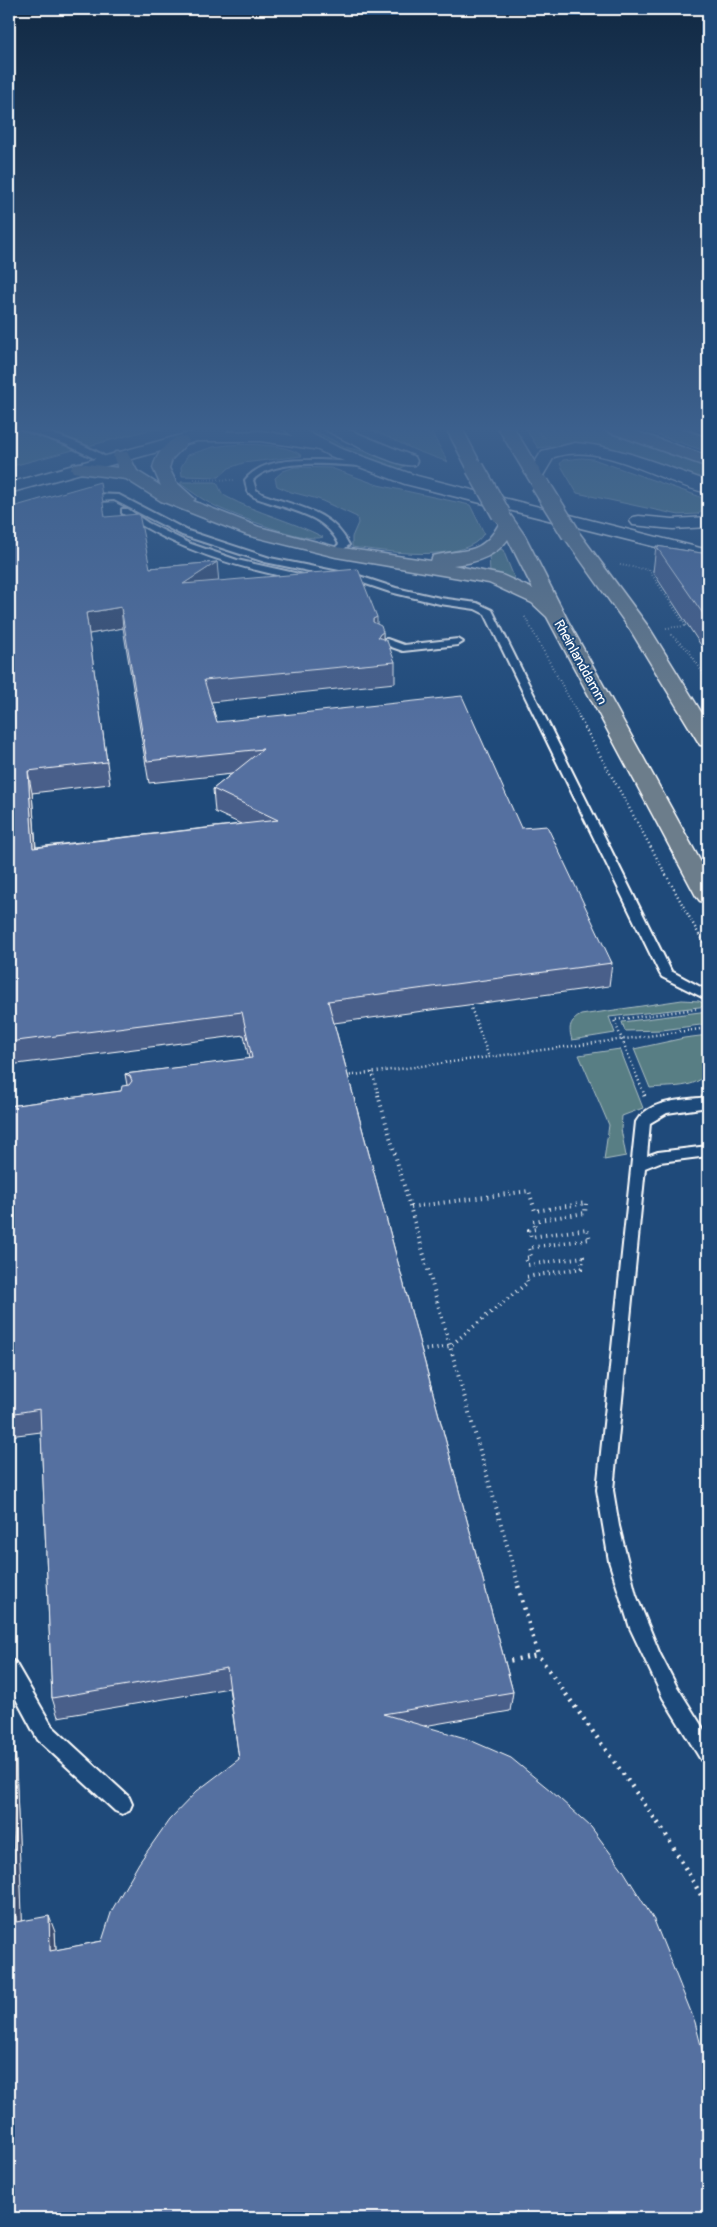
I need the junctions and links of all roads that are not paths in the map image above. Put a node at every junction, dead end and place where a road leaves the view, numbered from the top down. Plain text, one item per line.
1 (181, 532) edge
2 (257, 532) edge
3 (339, 532) edge
4 (504, 532) edge
5 (513, 532) edge
6 (570, 532) edge
7 (630, 532) edge
8 (665, 532) edge
9 (707, 550) edge
10 (336, 552) junction
11 (396, 561) junction
12 (377, 585) joint
13 (555, 615) junction
14 (379, 642) edge
15 (458, 642) dead end
16 (403, 648) junction
17 (393, 657) edge
18 (707, 736) edge
19 (708, 896) edge
20 (708, 996) edge
21 (708, 1102) edge
22 (708, 1151) edge
23 (638, 1165) junction
24 (9, 1668) edge
25 (708, 1753) edge
26 (122, 1804) dead end

1 - 12 lane
2 - 10 main road
3 - 10 lane
4 - 11 main road
5 - 13 main road, Rheinlanddamm
6 - 18 main road, bridge
7 - 9 main road
8 - 9 main road
10 - 11 main road
11 - 13 main road
12 - 20 lane
13 - 19 main road, Rheinlanddamm
14 - 16 lane
15 - 16 lane
16 - 17 lane
21 - 23 lane
22 - 23 lane
23 - 25 lane
24 - 26 lane

